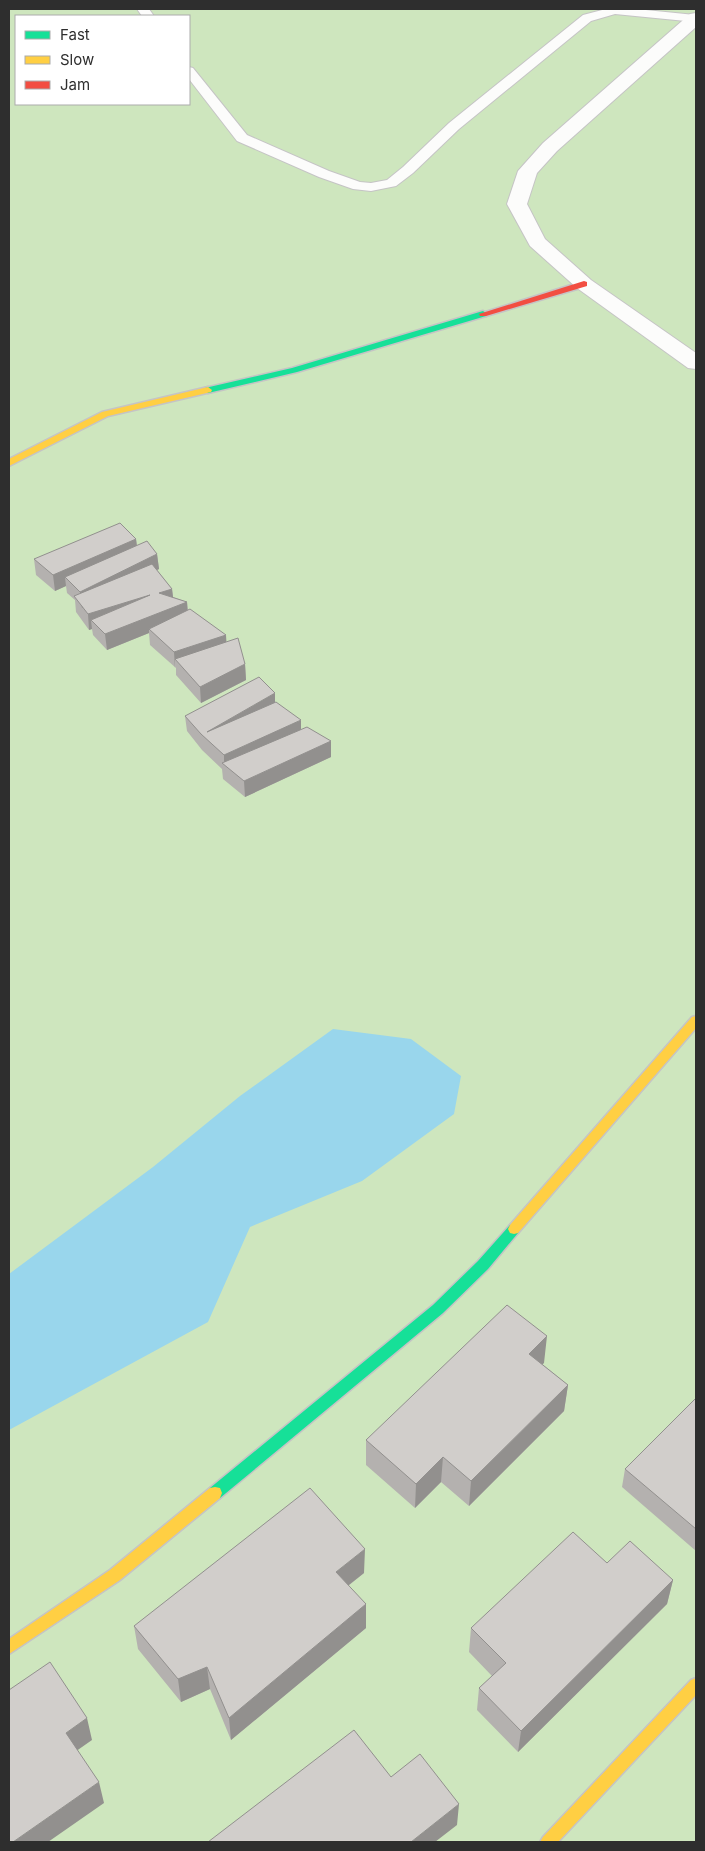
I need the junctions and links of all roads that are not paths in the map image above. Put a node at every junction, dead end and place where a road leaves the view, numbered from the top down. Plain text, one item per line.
1 (695, 18) edge
2 (190, 71) edge
3 (584, 284) junction
4 (696, 364) edge
5 (9, 463) edge
6 (696, 1020) edge
7 (9, 1647) edge
8 (696, 1686) edge
9 (548, 1842) edge

1 - 2 lane
1 - 3 street
3 - 4 street
3 - 5 street
6 - 7 street
8 - 9 street

